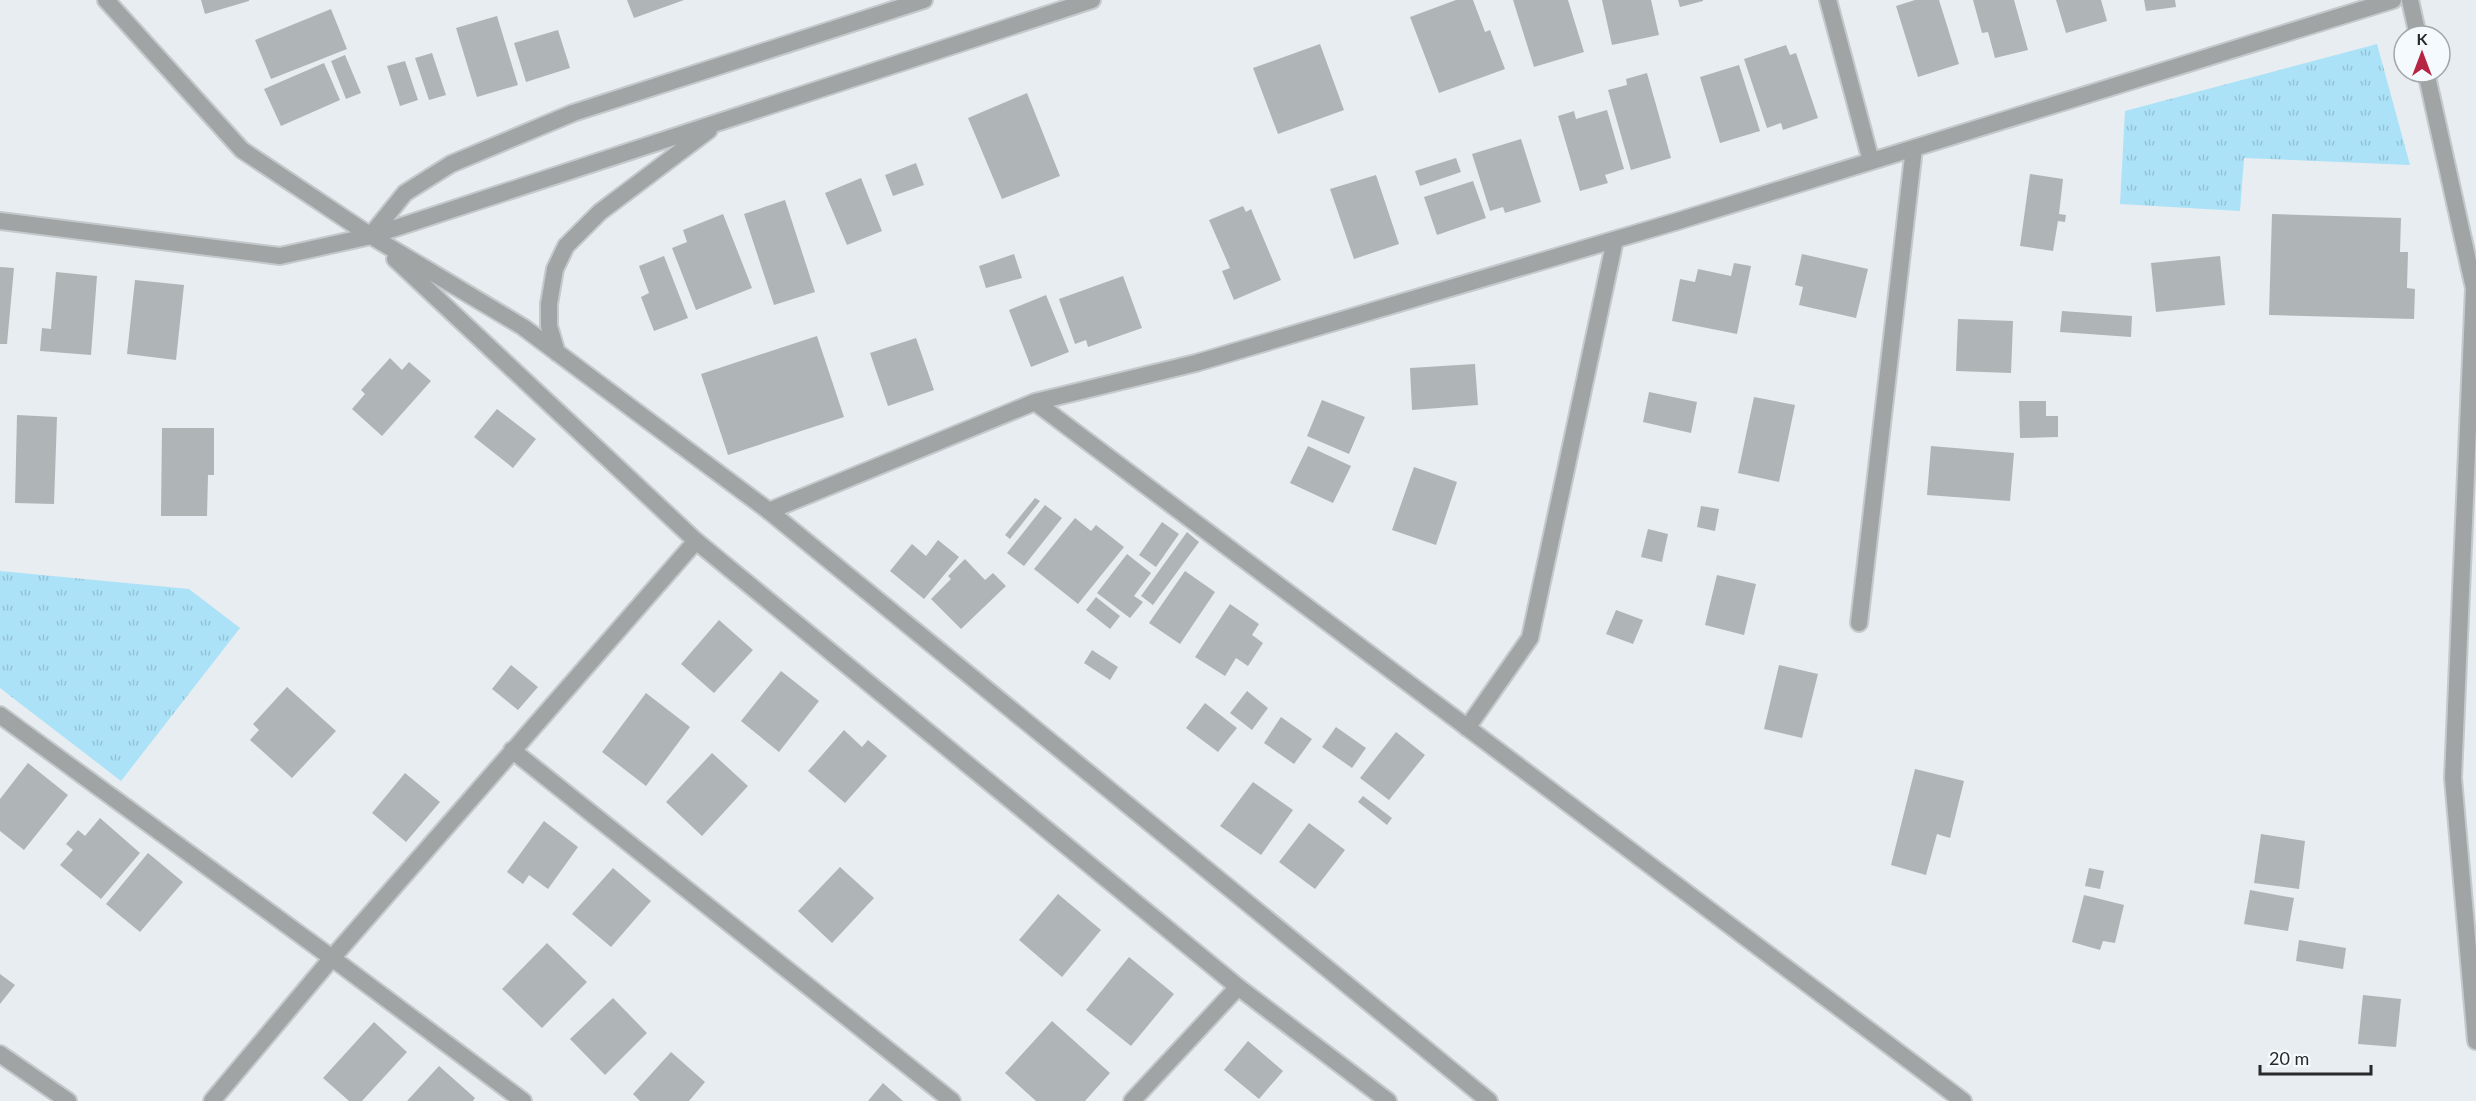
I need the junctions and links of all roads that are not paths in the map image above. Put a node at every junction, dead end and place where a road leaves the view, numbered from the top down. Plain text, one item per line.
1 (106, 0) edge
2 (924, 0) edge
3 (1092, 0) edge
4 (1828, 0) edge
5 (2393, 0) edge
6 (2410, 0) edge
7 (2415, 24) edge
8 (2429, 84) edge
9 (721, 121) junction
10 (1914, 148) junction
11 (1871, 161) junction
12 (0, 221) edge
13 (371, 236) junction
14 (1615, 240) junction
15 (2473, 353) edge
16 (557, 354) junction
17 (1035, 402) junction
18 (769, 511) junction
19 (696, 541) junction
20 (1859, 623) dead end
21 (0, 715) edge
22 (1467, 728) junction
23 (512, 750) junction
24 (332, 958) junction
25 (1238, 987) junction
26 (2476, 1041) edge
27 (0, 1054) edge
28 (68, 1101) edge
29 (212, 1101) edge
30 (523, 1101) edge
31 (952, 1101) edge
32 (1132, 1101) edge
33 (1388, 1101) edge
34 (1489, 1101) edge
35 (1963, 1101) edge

1 - 13 street
2 - 13 street
3 - 9 street
4 - 11 street
5 - 10 street
6 - 7 street
8 - 15 street
9 - 13 street
9 - 16 street
10 - 11 street
10 - 20 street
11 - 14 street
12 - 13 street
13 - 16 street
13 - 19 street
14 - 17 street
14 - 22 street
15 - 26 street
16 - 18 street
17 - 18 street
17 - 22 street
18 - 34 street
19 - 23 street
19 - 25 street
21 - 24 street
22 - 35 street
23 - 24 street
23 - 31 street
24 - 29 street
24 - 30 street
25 - 32 street
25 - 33 street
27 - 28 street

